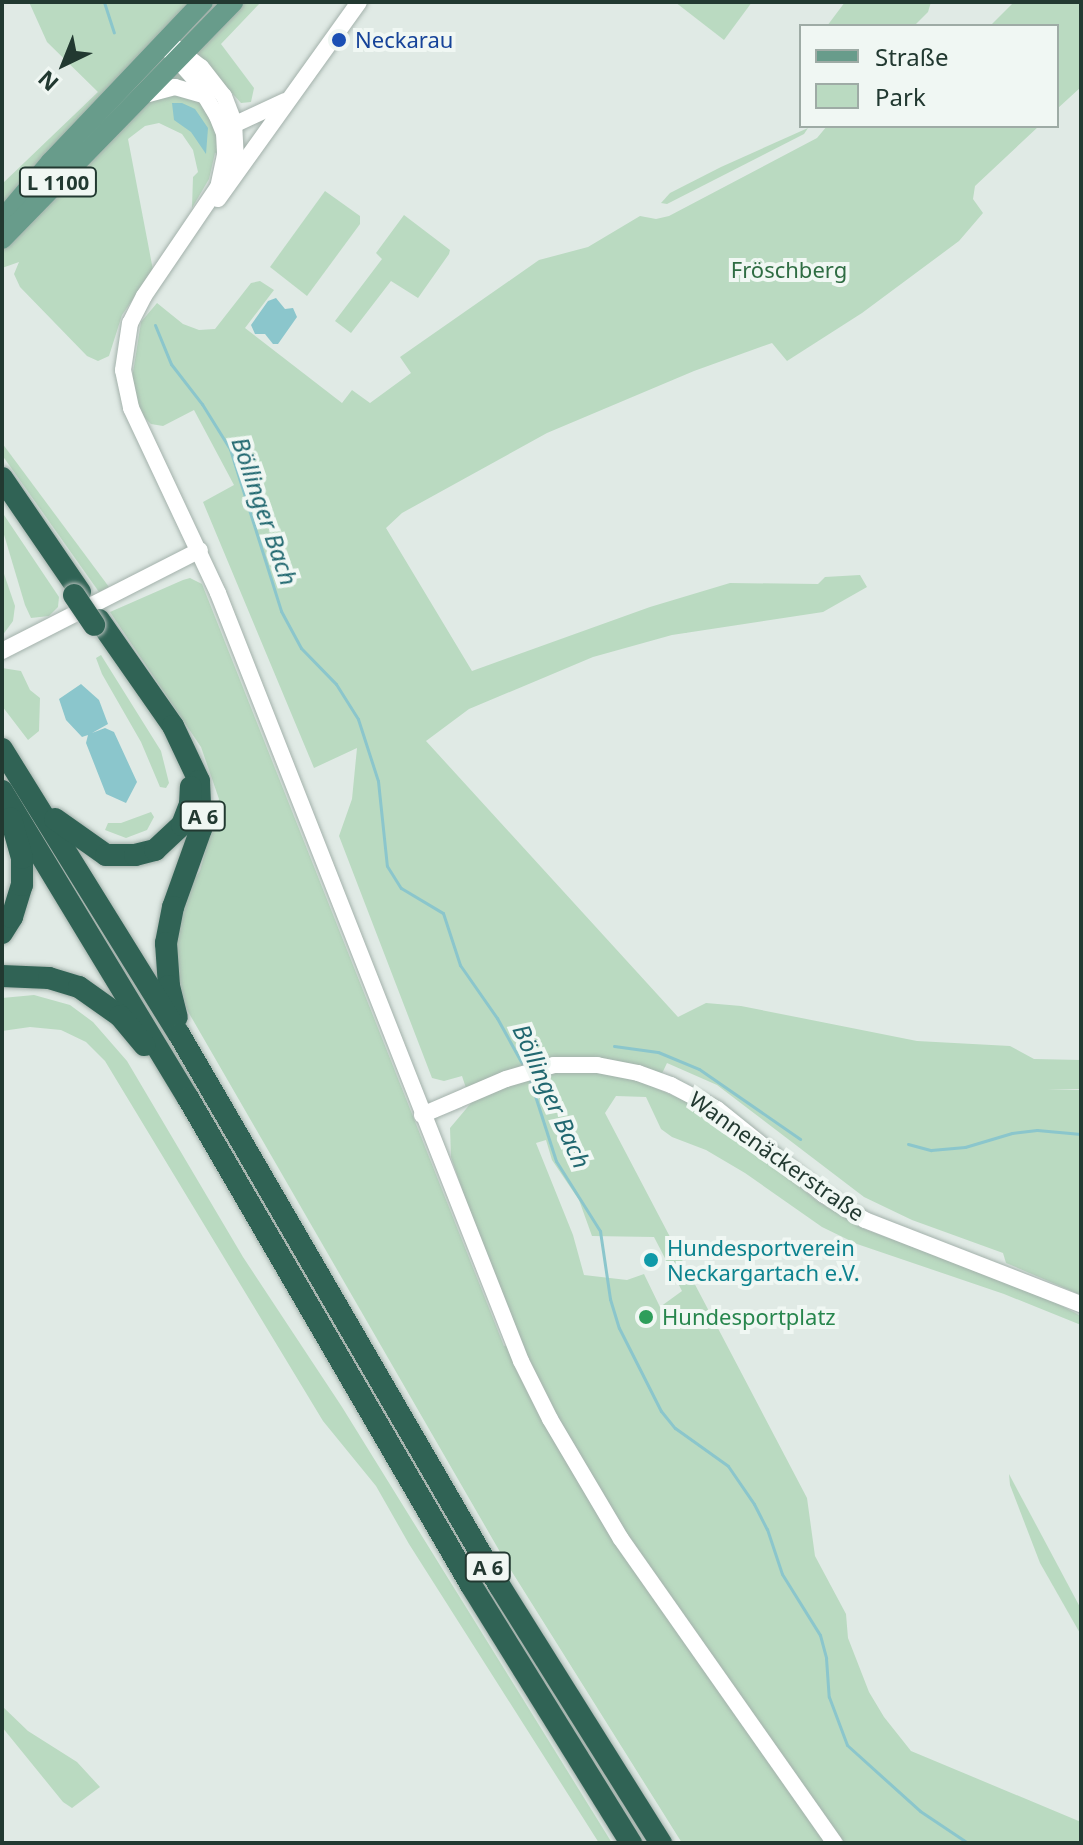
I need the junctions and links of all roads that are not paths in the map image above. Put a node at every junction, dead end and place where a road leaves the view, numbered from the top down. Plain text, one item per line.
1 (203, 2) edge
2 (233, 2) edge
3 (359, 2) edge
4 (165, 42) junction
5 (180, 57) junction
6 (298, 88) junction
7 (133, 95) junction
8 (206, 96) junction
9 (229, 128) junction
10 (230, 182) junction
11 (2, 220) edge
12 (2, 239) edge
13 (144, 296) junction
14 (2, 478) edge
15 (2, 490) edge
16 (200, 550) junction
17 (77, 593) junction
18 (97, 622) junction
19 (2, 651) edge
20 (2, 749) edge
21 (2, 791) edge
22 (39, 806) junction
23 (2, 933) edge
24 (2, 976) edge
25 (179, 1034) junction
26 (188, 1098) junction
27 (422, 1115) junction
28 (1081, 1304) edge
29 (631, 1843) edge
30 (661, 1843) edge
31 (835, 1843) edge

1 - 4 main road, L 1100
2 - 5 main road, L 1100
3 - 6 street
4 - 5 street
4 - 7 main road, L 1100
5 - 7 main road, L 1100
5 - 8 street
5 - 9 street
6 - 9 street
6 - 10 street
7 - 8 street
7 - 11 main road, L 1100
7 - 12 main road, L 1100
8 - 9 street
9 - 10 street
9 - 13 street
10 - 13 street
13 - 16 street
14 - 17 highway
15 - 17 highway
16 - 19 street
16 - 27 street
17 - 18 highway, bridge
18 - 22 highway
18 - 25 highway, A 6
20 - 22 highway, A 6
21 - 23 highway
21 - 26 highway, A 6
22 - 25 highway, A 6
24 - 26 highway
25 - 30 highway, A 6
26 - 29 highway, A 6
27 - 28 street, Wannenäckerstraße
27 - 31 street

